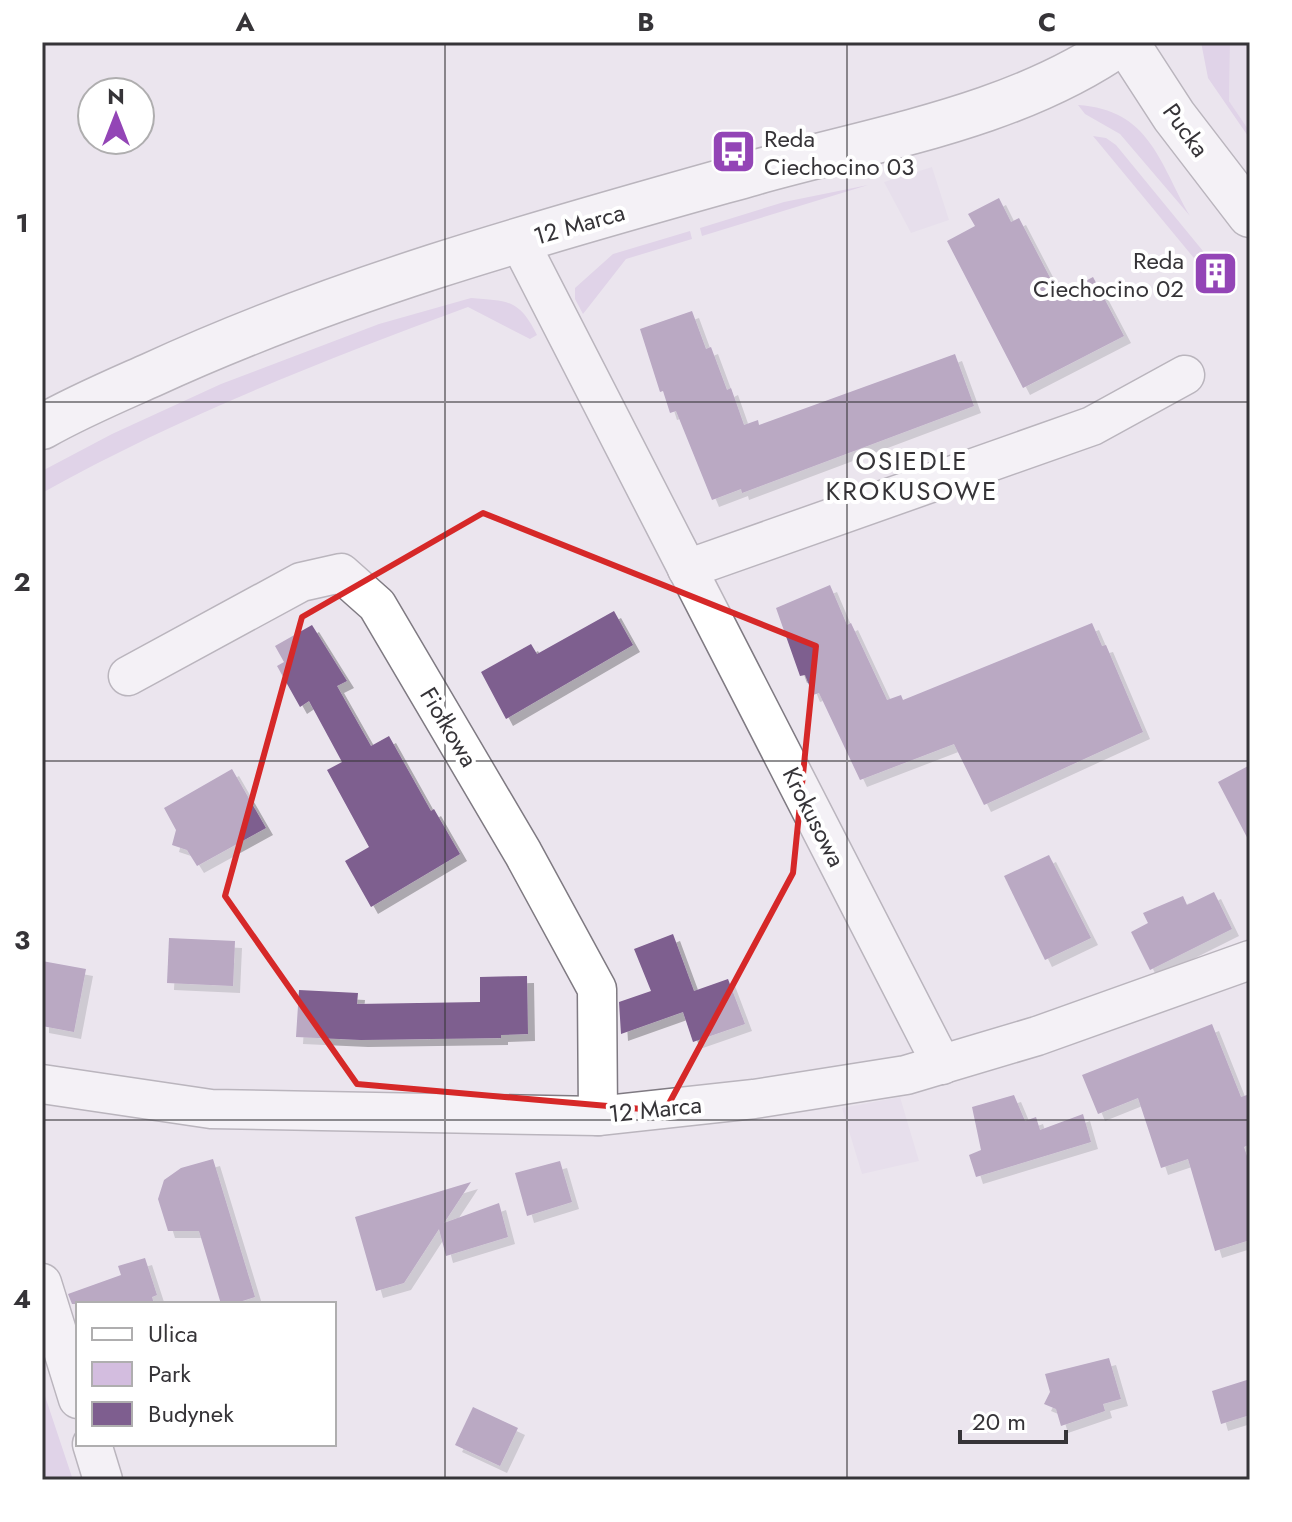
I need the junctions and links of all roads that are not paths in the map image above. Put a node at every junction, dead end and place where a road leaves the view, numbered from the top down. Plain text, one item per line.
1 (1124, 42) edge
2 (1250, 215) edge
3 (519, 241) junction
4 (1185, 375) dead end
5 (42, 427) edge
6 (687, 569) junction
7 (128, 676) dead end
8 (1250, 960) edge
9 (942, 1065) junction
10 (42, 1084) edge
11 (598, 1116) junction
12 (42, 1283) edge
13 (76, 1393) edge
14 (93, 1446) edge
15 (103, 1480) edge

1 - 2 street, Pucka
1 - 3 street, 12 Marca
3 - 5 street, 12 Marca
3 - 6 street, Krokusowa
4 - 6 street
6 - 9 street, Krokusowa
7 - 11 street, Fiołkowa
8 - 9 street, 12 Marca
9 - 11 street, 12 Marca
10 - 11 street, 12 Marca
12 - 13 street
14 - 15 street

